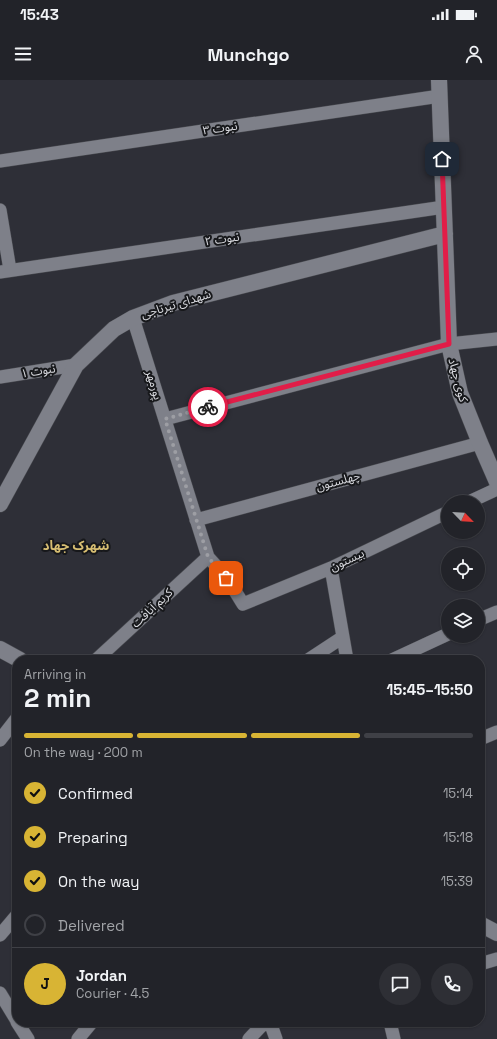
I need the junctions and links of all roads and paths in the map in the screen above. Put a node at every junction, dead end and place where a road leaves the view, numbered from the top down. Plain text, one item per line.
1 (440, 88) edge
2 (0, 161) edge
3 (444, 207) junction
4 (0, 210) edge
5 (445, 234) junction
6 (5, 271) edge
7 (133, 318) junction
8 (497, 339) edge
9 (449, 344) junction
10 (76, 364) junction
11 (0, 377) edge
12 (165, 419) junction
13 (480, 444) junction
14 (497, 482) edge
15 (497, 488) edge
16 (483, 495) edge
17 (0, 504) edge
18 (441, 515) edge
19 (196, 520) junction
20 (208, 557) junction
21 (331, 568) junction
22 (243, 604) joint
23 (497, 612) edge
24 (485, 617) edge
25 (343, 637) junction
26 (441, 637) edge
27 (0, 649) edge
28 (101, 655) edge
29 (316, 655) edge
30 (346, 655) edge
31 (403, 655) edge
32 (12, 656) edge
33 (12, 724) edge
34 (497, 732) edge
35 (485, 737) edge
36 (0, 740) edge
37 (12, 921) edge
38 (485, 927) edge
39 (497, 934) edge
40 (0, 935) edge
41 (497, 959) edge
42 (485, 963) edge
43 (0, 993) edge
44 (12, 1013) edge
45 (20, 1027) edge
46 (88, 1027) edge
47 (260, 1027) edge
48 (272, 1027) edge
49 (391, 1027) edge
50 (28, 1039) edge
51 (78, 1039) edge
52 (249, 1039) edge
53 (276, 1039) edge
54 (394, 1039) edge

1 - 2 street, نبوت ۳
1 - 3 street, کوی جهاد
3 - 5 street, کوی جهاد
3 - 6 street, نبوت ۲
4 - 6 street
5 - 7 street, شهدای تیرتاجی
5 - 9 street, کوی جهاد
7 - 10 street, شهدای تیرتاجی
7 - 12 street, پورمهر
8 - 9 street
9 - 12 street
9 - 13 street, کوی جهاد
10 - 11 street, نبوت ۱
10 - 17 street, شهدای تیرتاجی
12 - 19 street, پورمهر
13 - 14 street, کوی جهاد
13 - 19 street, چهلستون
15 - 16 street
18 - 21 street, بیستون
19 - 20 street, پورمهر
20 - 22 street, پورمهر
20 - 28 street, کریم آیافت
21 - 22 street, بیستون
21 - 25 street
23 - 24 street
25 - 29 street
25 - 30 street
26 - 31 street
27 - 32 street
33 - 36 street
34 - 35 street
37 - 40 street
38 - 39 street
41 - 42 street
43 - 44 street
45 - 50 street
46 - 51 street
47 - 52 street
48 - 53 street
49 - 54 street

